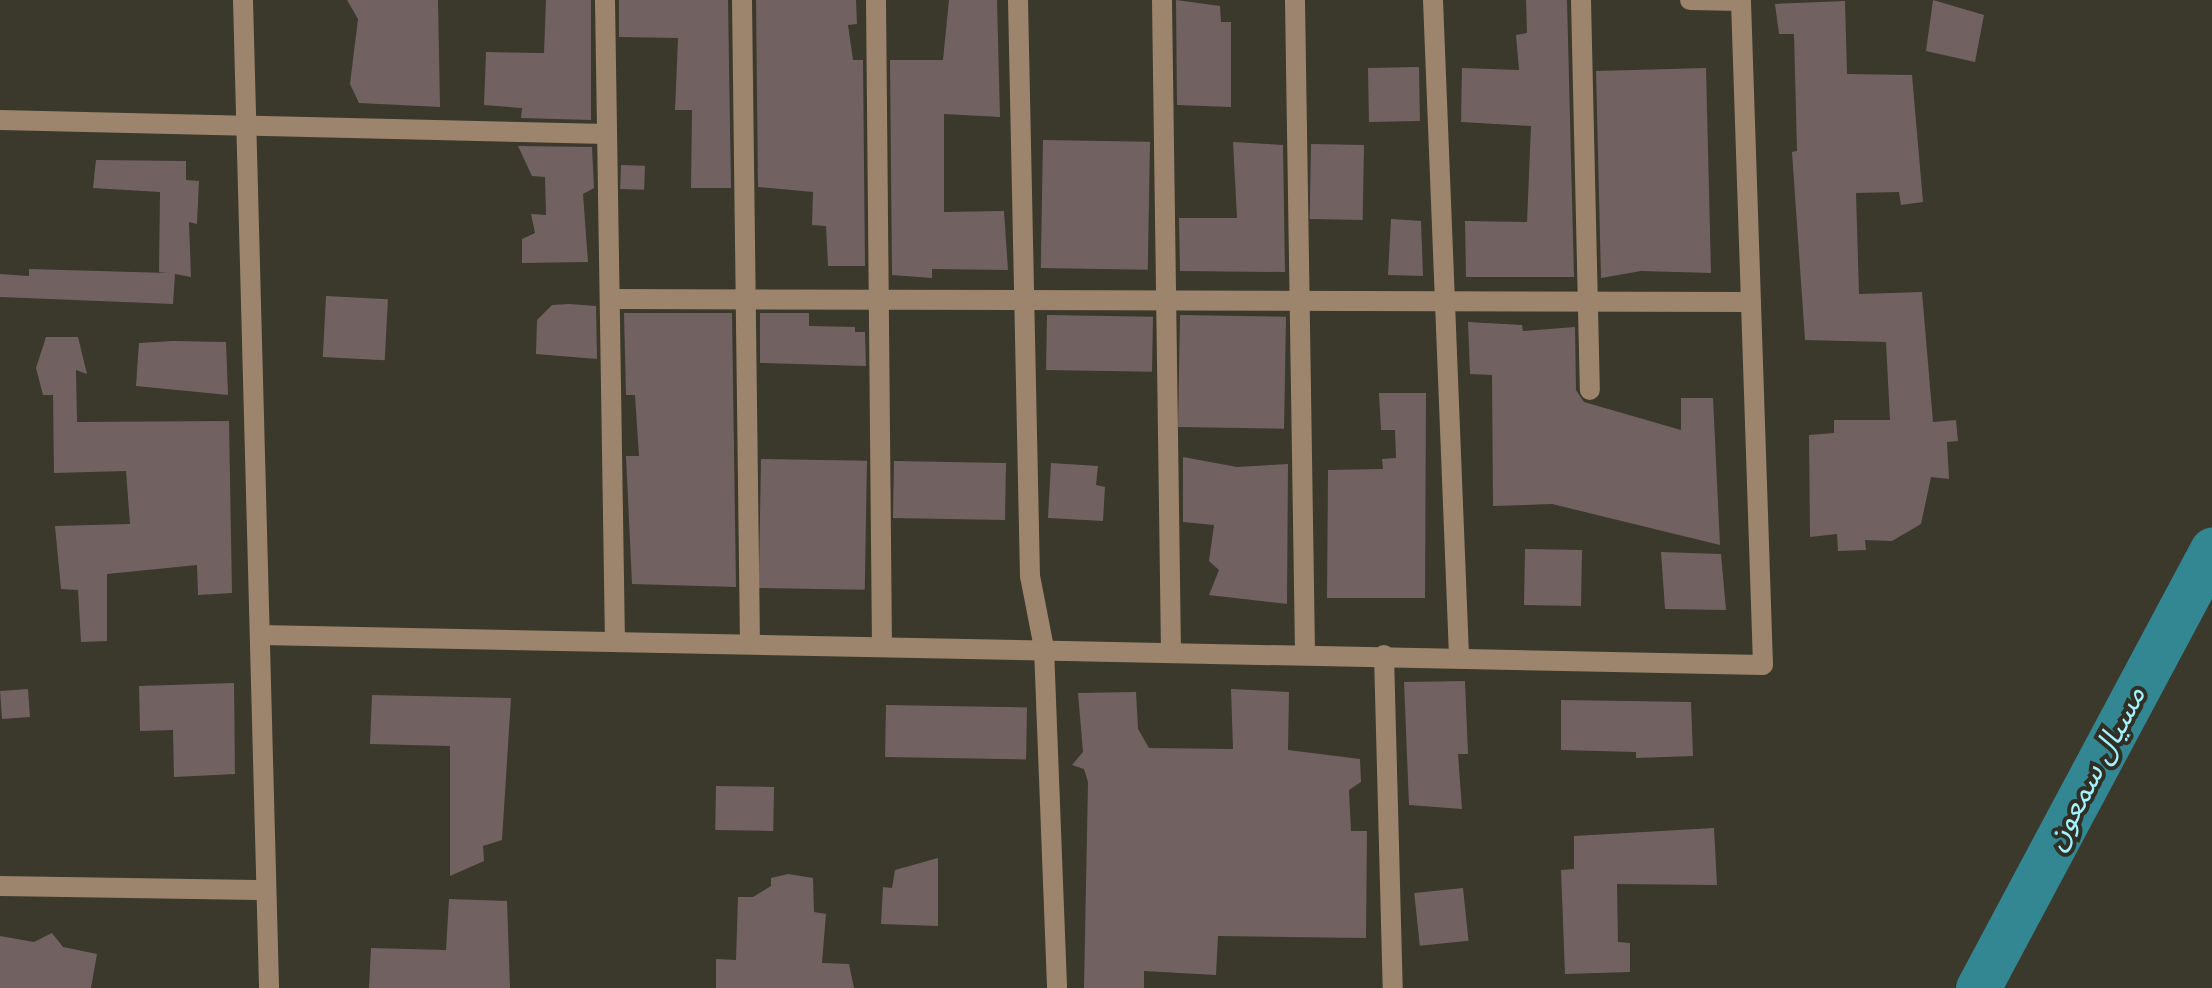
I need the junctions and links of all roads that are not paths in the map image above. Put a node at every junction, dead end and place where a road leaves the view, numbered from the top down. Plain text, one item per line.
1 (243, 0) edge
2 (606, 0) edge
3 (742, 0) edge
4 (876, 0) edge
5 (1018, 0) edge
6 (1162, 0) edge
7 (1295, 0) edge
8 (1433, 0) edge
9 (1581, 0) edge
10 (1690, 0) edge
11 (0, 120) edge
12 (245, 126) junction
13 (608, 134) junction
14 (610, 298) junction
15 (746, 299) junction
16 (878, 300) junction
17 (1023, 300) junction
18 (1166, 300) junction
19 (1300, 301) junction
20 (1446, 301) junction
21 (1588, 302) junction
22 (1751, 302) junction
23 (1590, 390) dead end
24 (260, 635) junction
25 (615, 641) junction
26 (750, 642) junction
27 (882, 644) junction
28 (1044, 648) junction
29 (1171, 650) junction
30 (1305, 654) junction
31 (1384, 655) junction
32 (1460, 657) junction
33 (0, 886) edge
34 (266, 890) junction
35 (269, 988) edge
36 (1057, 988) edge
37 (1393, 988) edge

1 - 12 street
2 - 13 street
3 - 15 street
4 - 16 street
5 - 17 street
6 - 18 street
7 - 19 street
8 - 20 street
9 - 21 street
10 - 22 street
11 - 12 street
12 - 13 street
12 - 24 street
13 - 14 street
14 - 15 street
14 - 25 street
15 - 16 street
15 - 26 street
16 - 17 street
16 - 27 street
17 - 18 street
17 - 28 street
18 - 19 street
18 - 29 street
19 - 20 street
19 - 30 street
20 - 21 street
20 - 32 street
21 - 22 street
21 - 23 street
22 - 32 street
24 - 25 street
24 - 34 street
25 - 26 street
26 - 27 street
27 - 28 street
28 - 29 street
28 - 36 street
29 - 30 street
30 - 31 street
31 - 32 street
31 - 37 street
33 - 34 street
34 - 35 street

